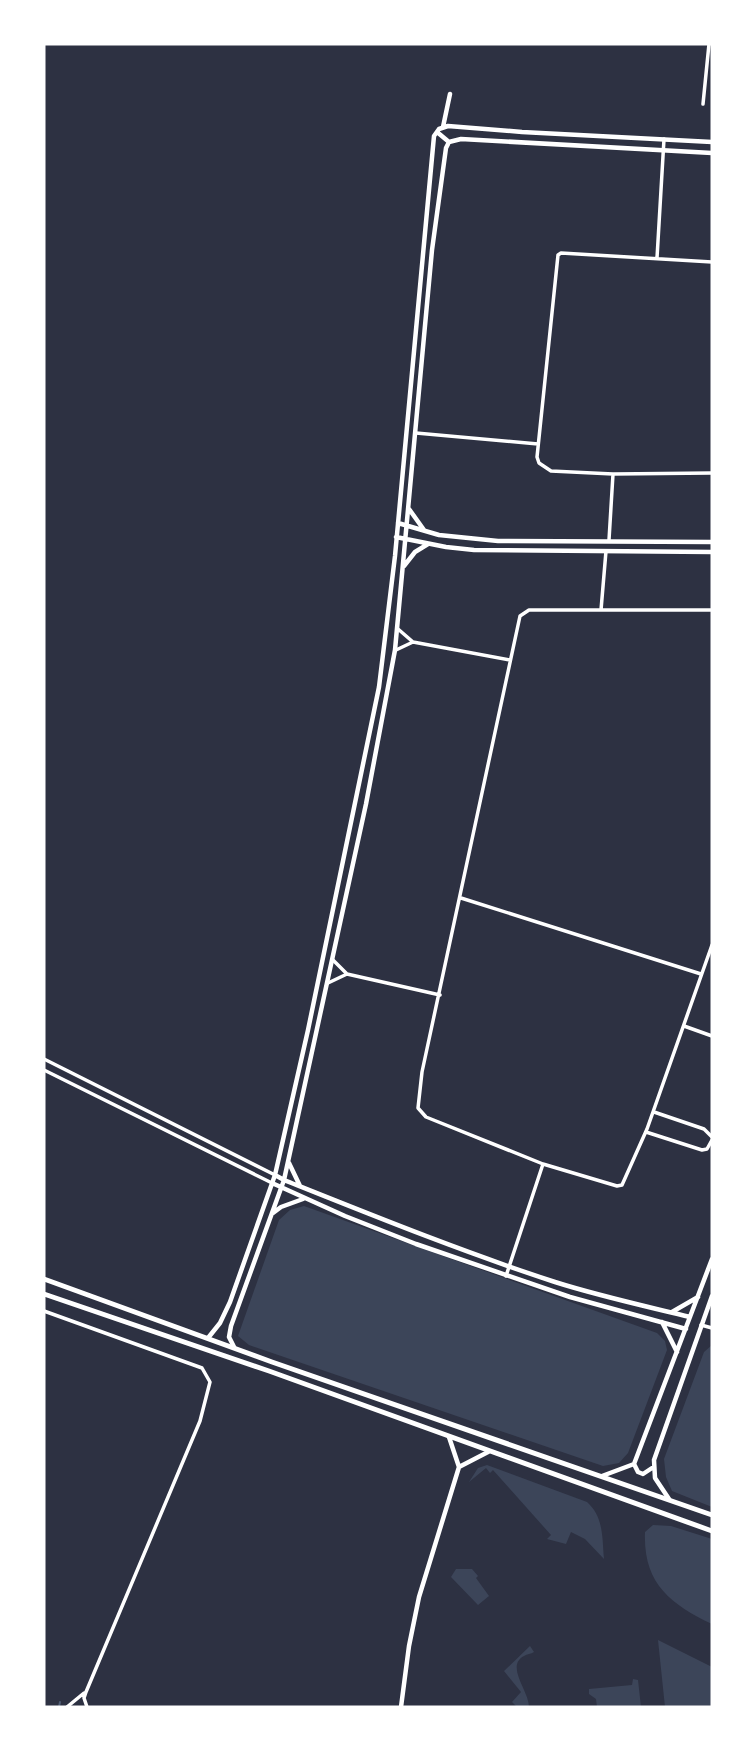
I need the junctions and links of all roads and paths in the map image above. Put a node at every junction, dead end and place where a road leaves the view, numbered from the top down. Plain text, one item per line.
1 (709, 44) edge
2 (450, 94) dead end
3 (703, 104) dead end
4 (443, 127) junction
5 (437, 132) junction
6 (664, 139) junction
7 (449, 142) junction
8 (712, 142) edge
9 (663, 150) junction
10 (712, 153) edge
11 (657, 258) junction
12 (712, 261) edge
13 (416, 433) junction
14 (538, 444) junction
15 (712, 473) edge
16 (613, 474) junction
17 (409, 509) junction
18 (398, 523) junction
19 (407, 526) junction
20 (425, 531) junction
21 (396, 537) junction
22 (407, 539) junction
23 (609, 540) junction
24 (712, 542) edge
25 (428, 544) junction
26 (606, 551) junction
27 (712, 552) edge
28 (403, 567) junction
29 (601, 610) junction
30 (712, 610) edge
31 (398, 629) junction
32 (413, 642) junction
33 (395, 650) junction
34 (510, 660) junction
35 (461, 898) junction
36 (712, 945) edge
37 (333, 960) junction
38 (347, 974) junction
39 (701, 974) junction
40 (328, 983) junction
41 (440, 995) junction
42 (684, 1026) junction
43 (712, 1036) edge
44 (44, 1059) edge
45 (44, 1070) edge
46 (653, 1112) junction
47 (646, 1132) junction
48 (712, 1138) edge
49 (289, 1163) junction
50 (543, 1164) junction
51 (275, 1175) junction
52 (284, 1180) junction
53 (272, 1183) junction
54 (301, 1187) junction
55 (281, 1188) junction
56 (303, 1198) junction
57 (273, 1214) junction
58 (712, 1259) edge
59 (510, 1266) junction
60 (506, 1276) junction
61 (44, 1279) edge
62 (44, 1294) edge
63 (712, 1296) edge
64 (698, 1297) junction
65 (44, 1311) edge
66 (671, 1312) junction
67 (690, 1317) junction
68 (662, 1322) junction
69 (701, 1325) junction
70 (712, 1328) edge
71 (686, 1329) junction
72 (208, 1338) junction
73 (234, 1347) junction
74 (677, 1353) junction
75 (272, 1362) junction
76 (268, 1371) junction
77 (449, 1437) junction
78 (488, 1452) junction
79 (634, 1464) junction
80 (459, 1467) junction
81 (653, 1467) junction
82 (602, 1476) junction
83 (638, 1488) junction
84 (669, 1499) junction
85 (633, 1502) junction
86 (712, 1515) edge
87 (712, 1531) edge
88 (86, 1692) junction
89 (66, 1707) edge
90 (87, 1707) edge
91 (401, 1707) edge

1 - 3 street
2 - 4 street
4 - 5 street
4 - 6 street
5 - 7 street
5 - 18 street
6 - 8 street
6 - 9 street
7 - 9 street
7 - 13 street
9 - 10 street
9 - 11 street
11 - 12 street
11 - 14 street
13 - 14 street
13 - 17 street
14 - 16 street
15 - 16 street
16 - 23 street
17 - 19 street
17 - 20 street
18 - 19 street
18 - 21 street
19 - 20 street
19 - 22 street
20 - 23 street
21 - 22 street
21 - 51 street
22 - 25 street
22 - 28 street
23 - 24 street
25 - 26 street
25 - 28 street
26 - 27 street
26 - 29 street
28 - 31 street
29 - 30 street
29 - 34 street
31 - 32 street
31 - 33 street
32 - 33 street
32 - 34 street
33 - 37 street
34 - 35 street
35 - 39 street
35 - 41 street
36 - 39 street
37 - 38 street
37 - 40 street
38 - 40 street
38 - 41 street
39 - 42 street
40 - 49 street
41 - 50 street
42 - 43 street
42 - 46 street
44 - 51 street
45 - 53 street
46 - 47 street
46 - 48 street
47 - 48 street
47 - 50 street
49 - 52 street
49 - 54 street
50 - 59 street
51 - 52 street
51 - 53 street
52 - 54 street
52 - 55 street
53 - 55 street
53 - 72 street
54 - 59 street
55 - 56 street
55 - 57 street
56 - 57 street
56 - 60 street
57 - 73 street
58 - 64 street
59 - 60 street
59 - 66 street
60 - 68 street
61 - 72 highway
62 - 76 highway
63 - 69 street
64 - 66 street
64 - 67 street
65 - 88 street
66 - 67 street
67 - 71 street
68 - 71 street
68 - 74 street
69 - 70 street
69 - 81 street
71 - 74 street
72 - 73 highway
73 - 75 highway
74 - 79 street
75 - 76 highway
75 - 82 highway
76 - 77 highway
77 - 78 highway
77 - 80 street
78 - 80 street
78 - 85 highway
79 - 81 street
79 - 82 street
80 - 91 street
81 - 84 street
82 - 83 highway
83 - 84 highway
83 - 85 highway
84 - 86 highway
85 - 87 highway
88 - 89 street
88 - 90 street

